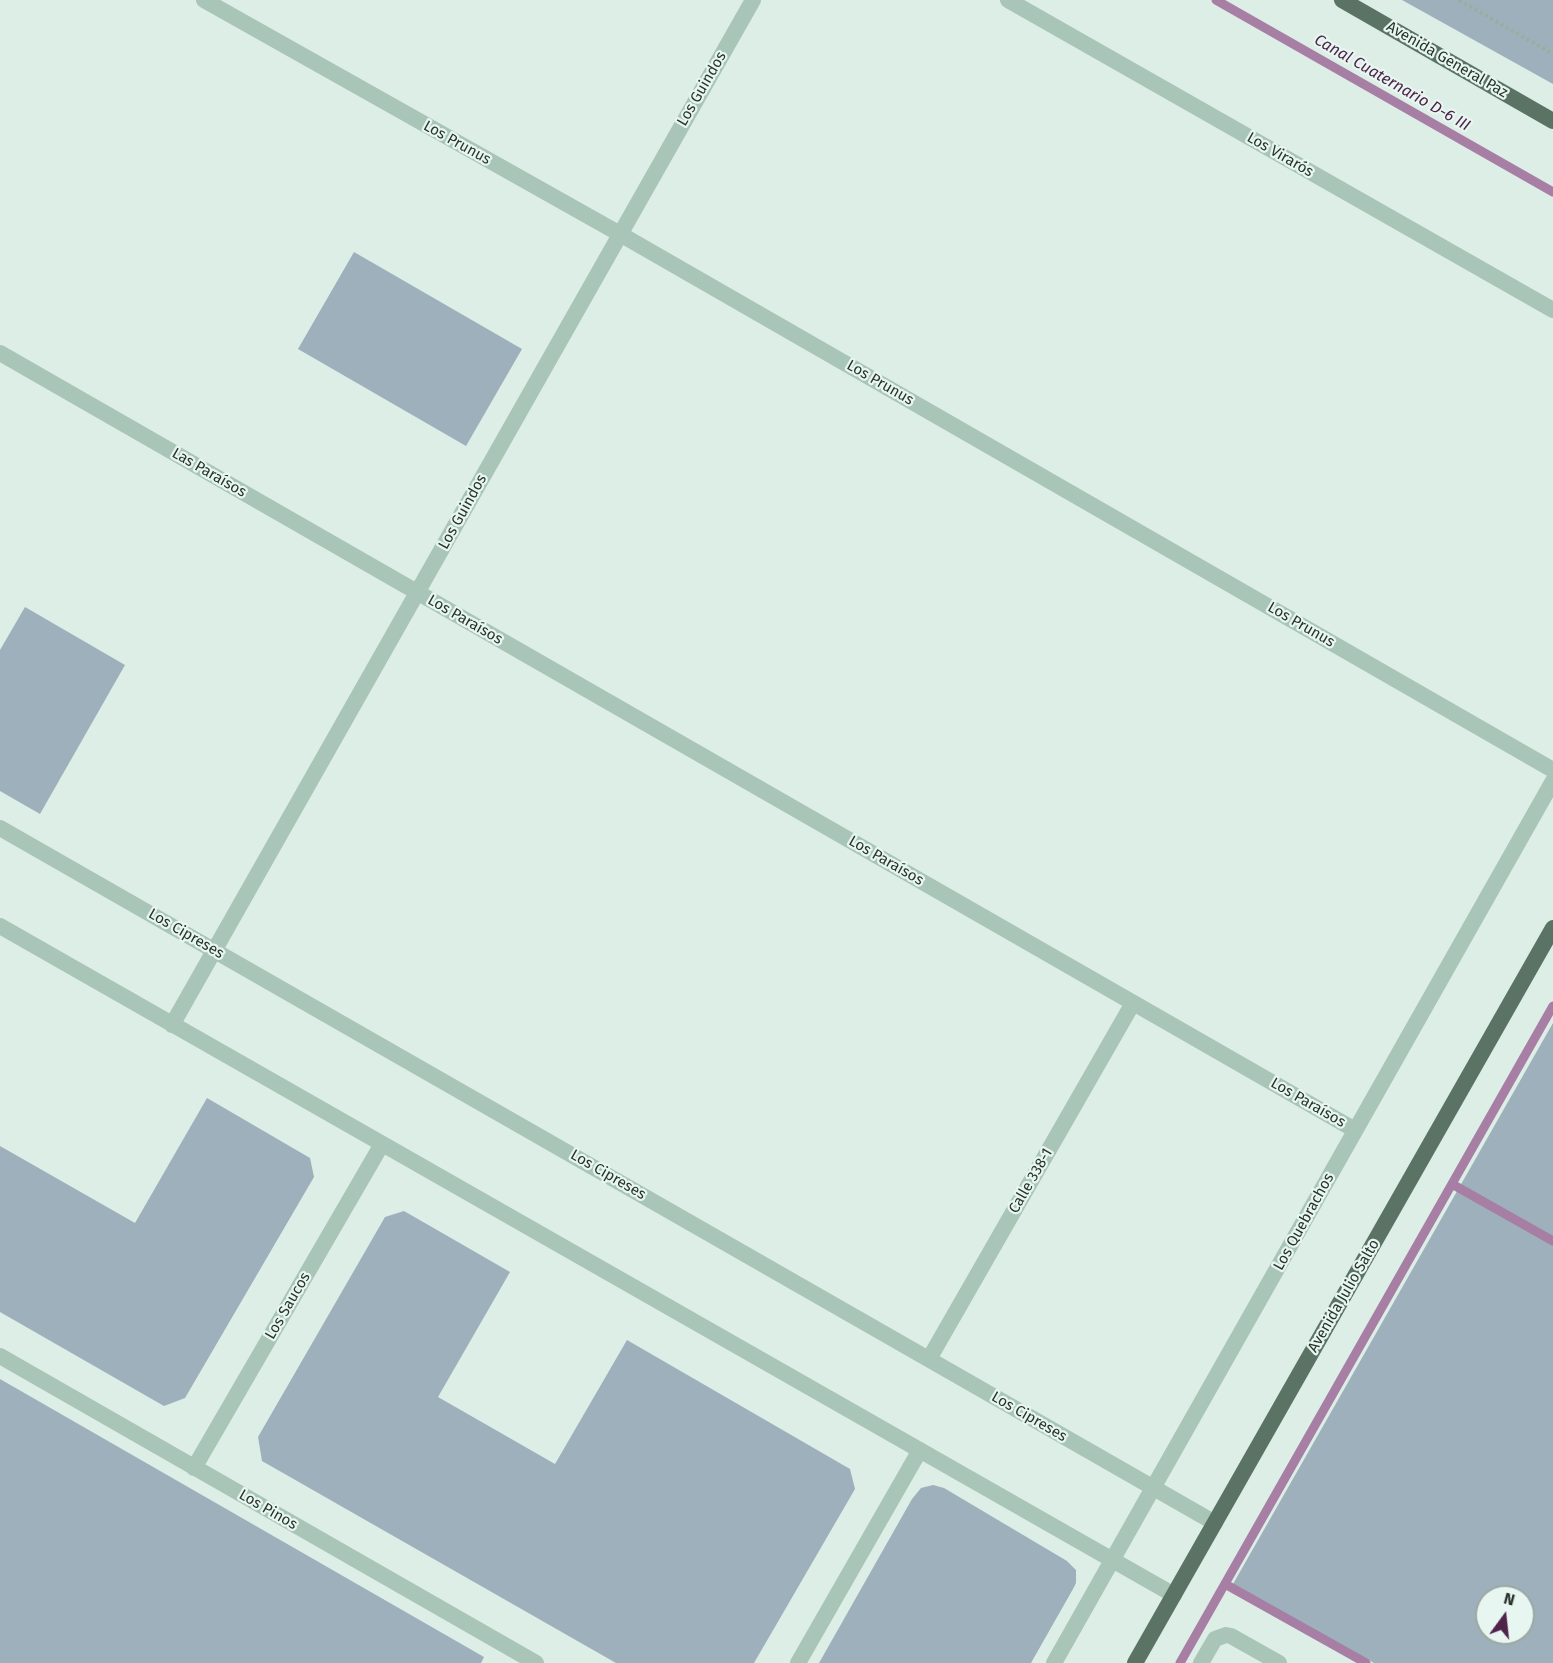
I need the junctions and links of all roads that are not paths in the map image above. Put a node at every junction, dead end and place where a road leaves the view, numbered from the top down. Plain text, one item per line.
1 (204, 0) edge
2 (753, 0) edge
3 (1008, 0) edge
4 (1342, 0) edge
5 (1553, 121) edge
6 (620, 234) junction
7 (1553, 310) edge
8 (0, 353) edge
9 (417, 592) junction
10 (1553, 770) edge
11 (1553, 782) edge
12 (0, 828) edge
13 (0, 926) edge
14 (1553, 928) edge
15 (215, 950) junction
16 (1133, 1003) junction
17 (172, 1025) junction
18 (1355, 1130) junction
19 (382, 1144) junction
20 (0, 1356) edge
21 (929, 1359) junction
22 (920, 1450) junction
23 (194, 1468) junction
24 (1154, 1488) junction
25 (1215, 1523) junction
26 (1112, 1560) junction
27 (1174, 1595) junction
28 (536, 1663) edge
29 (798, 1663) edge
30 (1054, 1663) edge
31 (1135, 1663) edge
32 (1201, 1663) edge
33 (1279, 1663) edge

1 - 6 street, Los Prunus
2 - 6 street, Los Guindos
3 - 7 street, Los Virarós
4 - 5 main road, Avenida General Paz
6 - 9 street, Los Guindos
6 - 10 street, Los Prunus
8 - 9 street, Las Paraísos
9 - 15 street, Los Guindos
9 - 16 street, Los Paraísos
11 - 18 street, Los Quebrachos
12 - 15 street, Los Cipreses
13 - 17 street
14 - 25 main road, Avenida Julio Salto
15 - 17 street, Los Guindos
15 - 21 street, Los Cipreses
16 - 18 street, Los Paraísos
16 - 21 street, Calle 338-1
17 - 19 street
18 - 24 street, Los Quebrachos
19 - 22 street
19 - 23 street, Los Saucos
20 - 23 street, Los Pinos
21 - 24 street, Los Cipreses
22 - 26 street
22 - 29 street
23 - 28 street, Los Pinos
24 - 25 street, Los Cipreses
24 - 26 street, Los Quebrachos
25 - 27 main road, Avenida Julio Salto
26 - 27 street
26 - 30 street, Los Quebrachos
27 - 31 main road, Avenida Julio Salto
32 - 33 street

